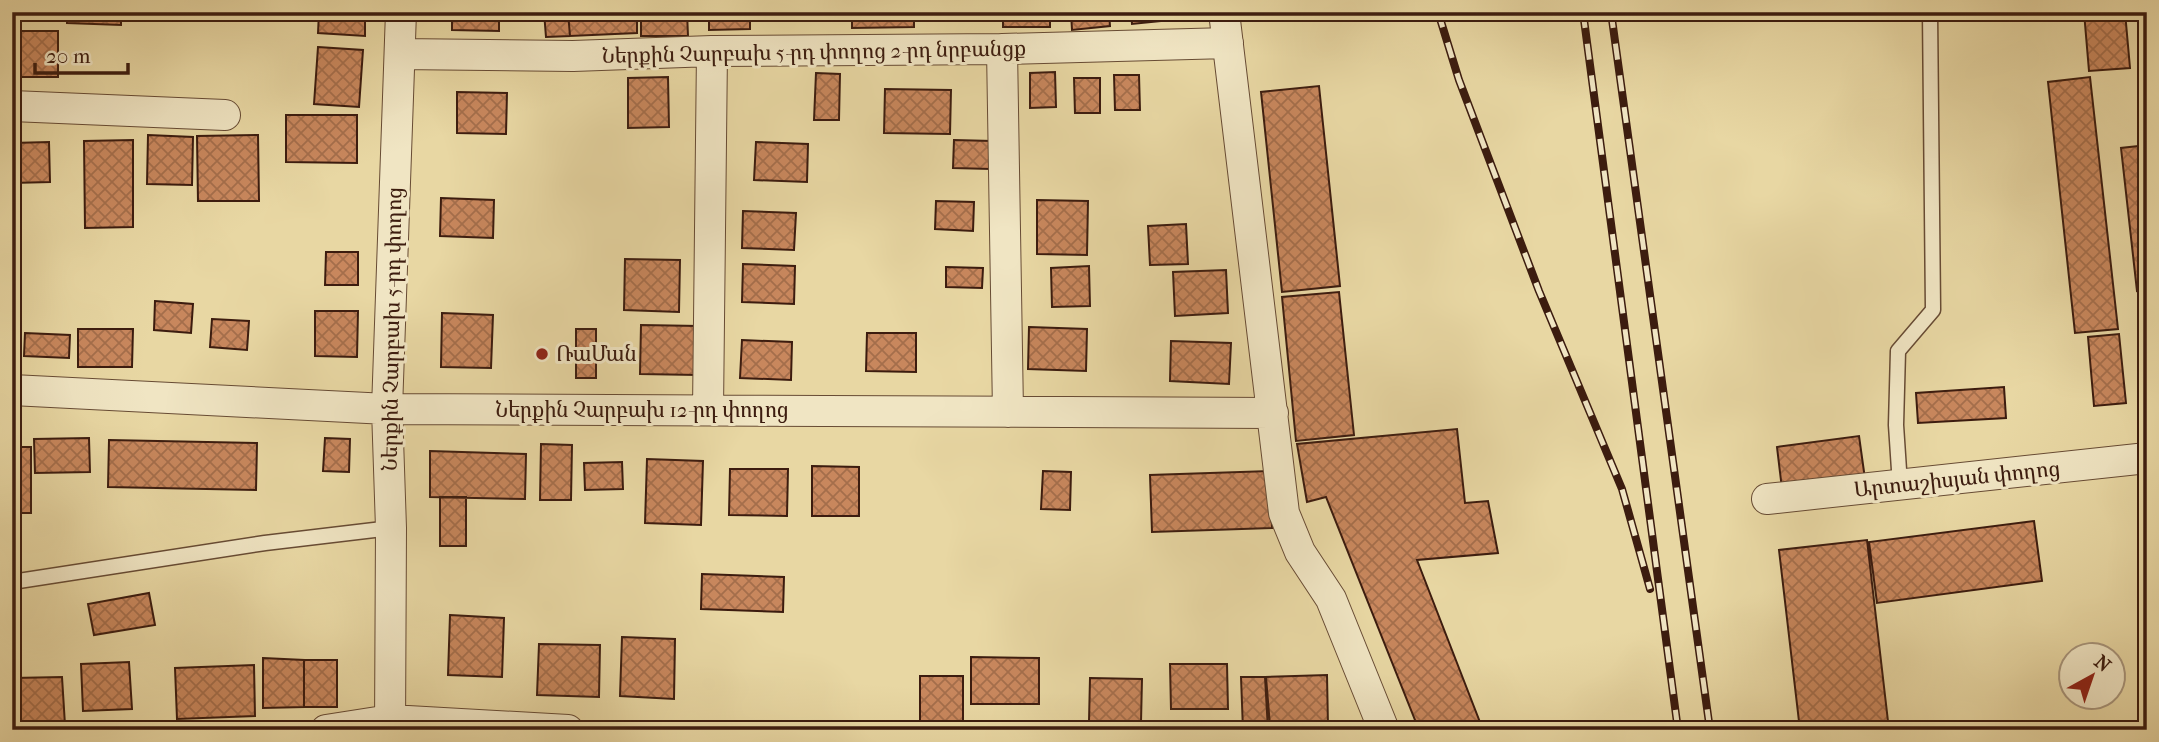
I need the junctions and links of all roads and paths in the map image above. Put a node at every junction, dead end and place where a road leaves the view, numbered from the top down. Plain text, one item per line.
1 (401, 12) edge
2 (1224, 12) edge
3 (1930, 12) edge
4 (1228, 43) junction
5 (1002, 49) junction
6 (712, 51) junction
7 (400, 54) junction
8 (12, 106) edge
9 (225, 115) dead end
10 (12, 390) edge
11 (387, 409) junction
12 (708, 410) junction
13 (1008, 412) junction
14 (1273, 414) junction
15 (2147, 458) edge
16 (1900, 485) junction
17 (1768, 499) dead end
18 (391, 528) junction
19 (12, 582) edge
20 (390, 725) edge
21 (326, 730) edge
22 (568, 730) edge
23 (1384, 730) edge

1 - 7 street, Ներքին Չարբախ 5-րդ փողոց
2 - 4 street
3 - 16 lane
4 - 5 street, Ներքին Չարբախ 5-րդ փողոց 2-րդ նրբանցք
4 - 14 street
5 - 6 street, Ներքին Չարբախ 5-րդ փողոց 2-րդ նրբանցք
5 - 13 street
6 - 7 street, Ներքին Չարբախ 5-րդ փողոց 2-րդ նրբանցք
6 - 12 street
7 - 11 street, Ներքին Չարբախ 5-րդ փողոց
8 - 9 street
10 - 11 street, Ներքին Չարբախ 12-րդ փողոց
11 - 12 street, Ներքին Չարբախ 12-րդ փողոց
11 - 18 street, Ներքին Չարբախ 5-րդ փողոց
12 - 13 street, Ներքին Չարբախ 12-րդ փողոց
13 - 14 street, Ներքին Չարբախ 12-րդ փողոց
14 - 23 street
15 - 16 street, Արտաշիսյան փողոց
16 - 17 street, Արտաշիսյան փողոց
18 - 19 lane
18 - 20 street, Ներքին Չարբախ 5-րդ փողոց
20 - 21 street
20 - 22 street

